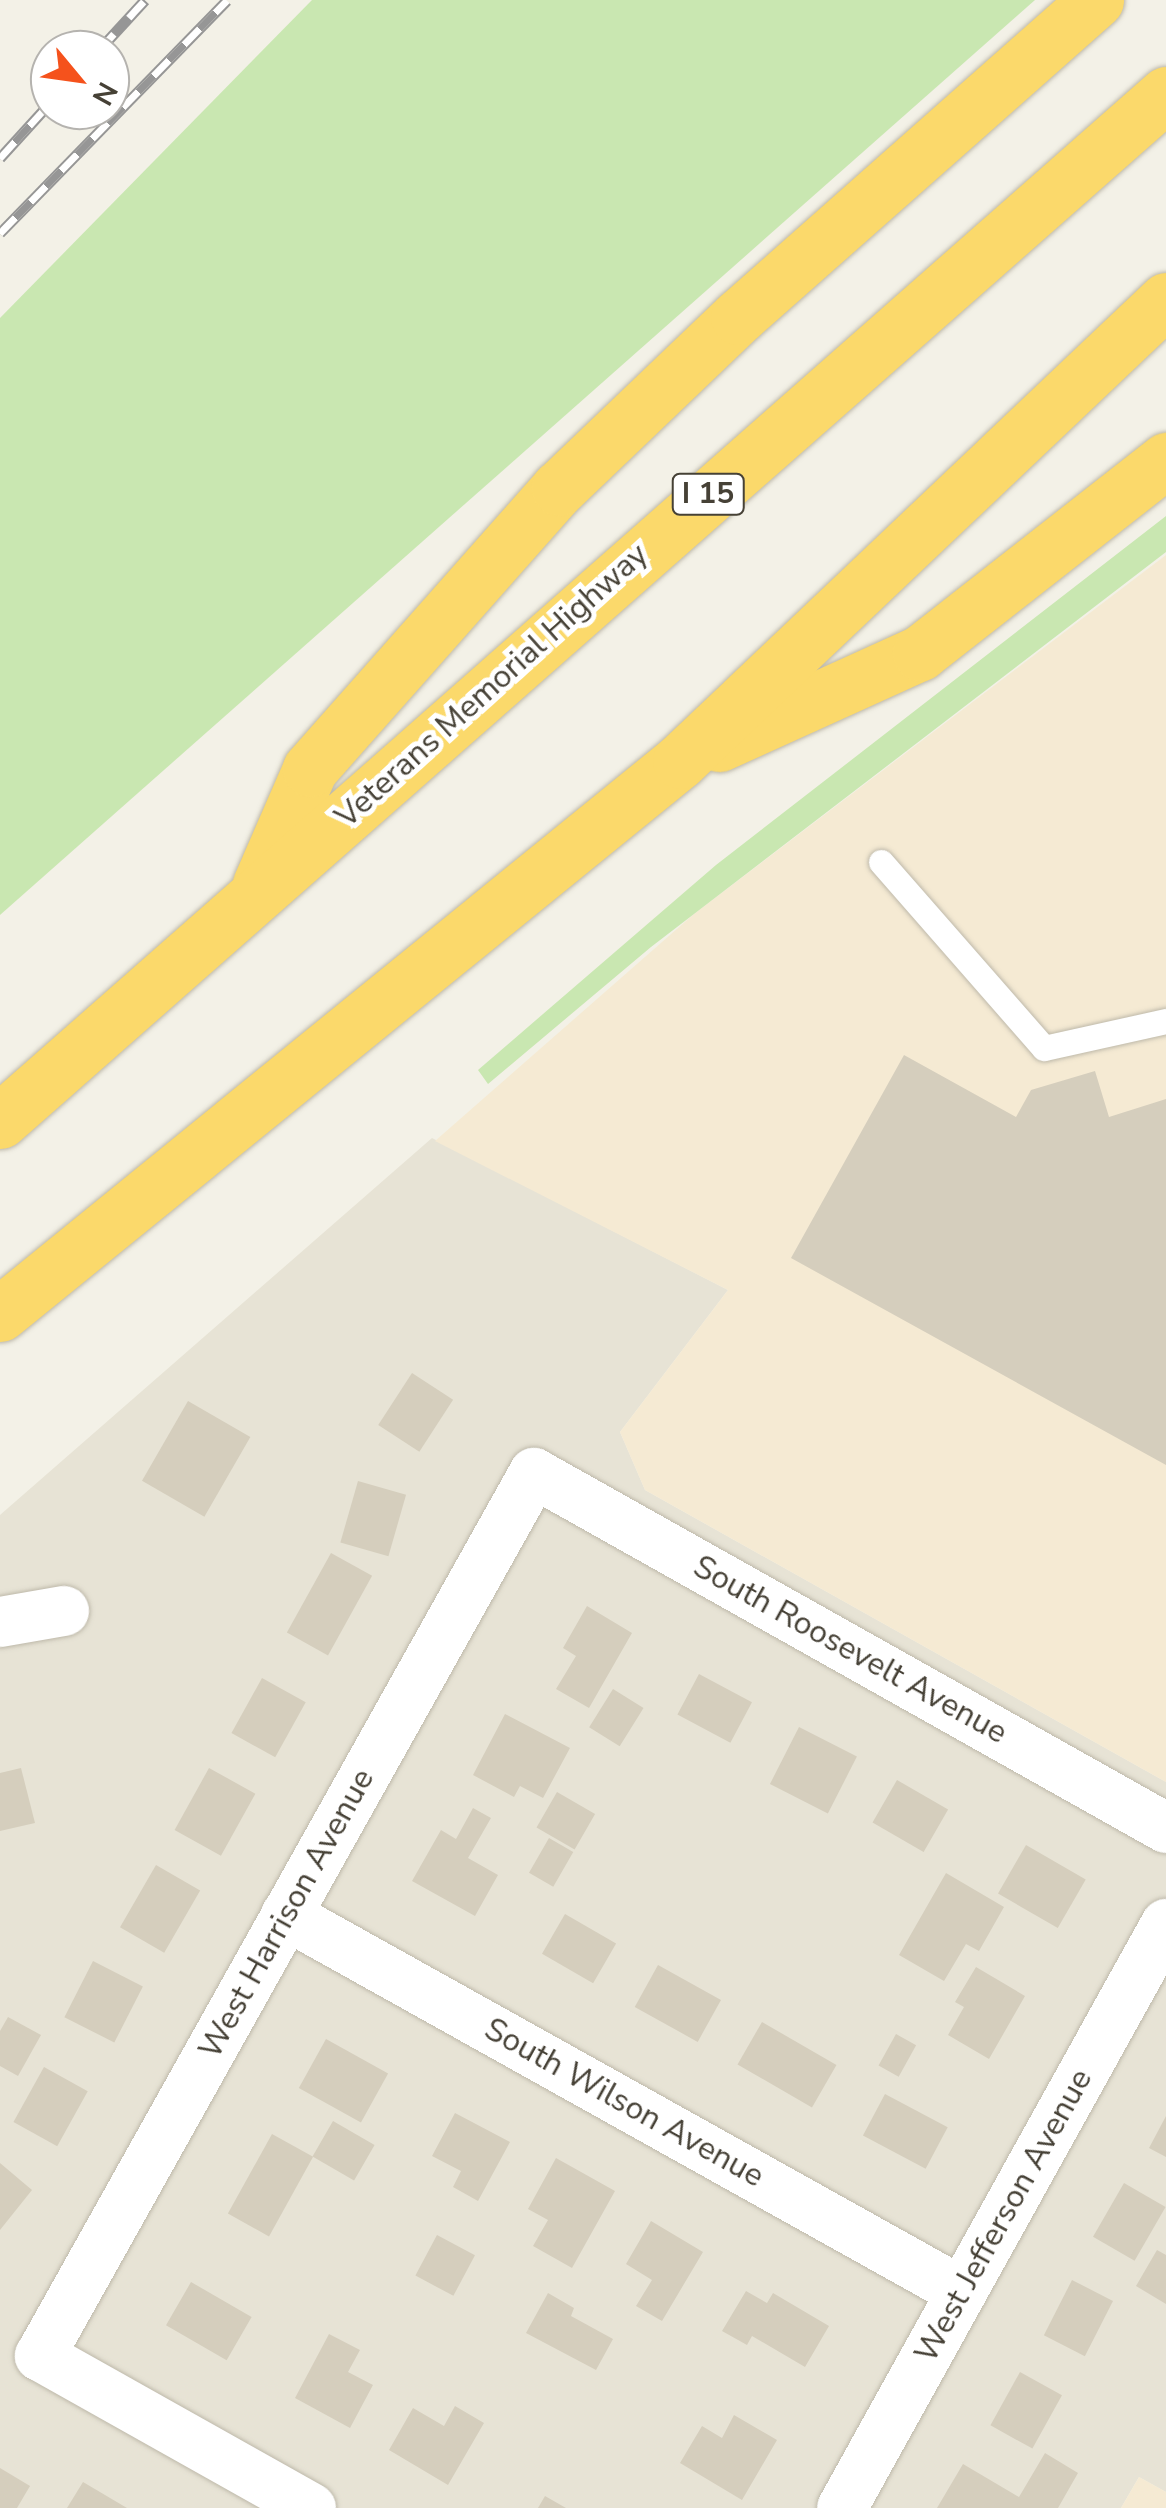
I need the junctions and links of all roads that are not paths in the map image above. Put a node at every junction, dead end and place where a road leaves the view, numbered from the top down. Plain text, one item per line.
1 (1096, 0) edge
2 (1166, 94) edge
3 (1166, 300) edge
4 (1166, 460) edge
5 (680, 762) junction
6 (880, 862) dead end
7 (254, 899) junction
8 (1166, 1021) edge
9 (0, 1121) edge
10 (0, 1314) edge
11 (534, 1473) joint
12 (64, 1611) dead end
13 (0, 1622) edge
14 (1166, 1828) edge
15 (286, 1914) junction
16 (1166, 1924) edge
17 (962, 2292) junction
18 (311, 2508) edge
19 (842, 2508) edge

1 - 7 highway
2 - 7 highway, Veterans Memorial Highway / I 15
3 - 5 highway
4 - 5 highway
5 - 10 highway
6 - 8 lane
7 - 9 highway, Veterans Memorial Highway / I 15
11 - 14 street, South Roosevelt Avenue
11 - 15 street, West Harrison Avenue
12 - 13 street
15 - 17 street, South Wilson Avenue
15 - 18 street, West Harrison Avenue
16 - 17 street, West Jefferson Avenue
17 - 19 street, West Jefferson Avenue

